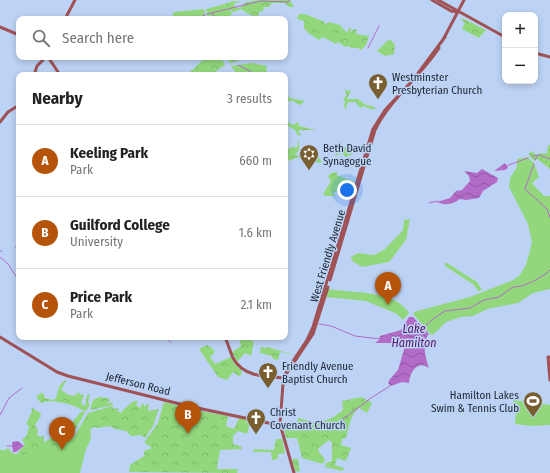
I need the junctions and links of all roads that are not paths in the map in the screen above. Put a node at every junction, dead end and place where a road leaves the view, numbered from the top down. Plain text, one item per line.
1 (75, 0) edge
2 (432, 0) edge
3 (438, 0) edge
4 (464, 0) edge
5 (458, 12) junction
6 (67, 16) edge
7 (0, 27) edge
8 (16, 34) edge
9 (502, 35) edge
10 (445, 37) junction
11 (538, 53) edge
12 (550, 58) edge
13 (44, 60) edge
14 (49, 60) edge
15 (35, 72) edge
16 (58, 72) edge
17 (16, 107) edge
18 (0, 122) edge
19 (0, 337) edge
20 (226, 340) edge
21 (549, 357) edge
22 (284, 378) junction
23 (550, 380) edge
24 (280, 424) junction
25 (294, 473) edge

1 - 6 main road
2 - 5 main road
3 - 5 main road
4 - 5 main road, West Friendly Avenue
5 - 9 main road
5 - 10 main road, West Friendly Avenue
7 - 8 main road
10 - 22 main road, West Friendly Avenue
10 - 22 main road, West Friendly Avenue
11 - 12 main road
13 - 15 main road
14 - 16 main road
17 - 18 main road
19 - 24 main road, Jefferson Road
20 - 22 main road
21 - 23 main road
22 - 24 main road, West Friendly Avenue
24 - 25 main road, West Friendly Avenue

